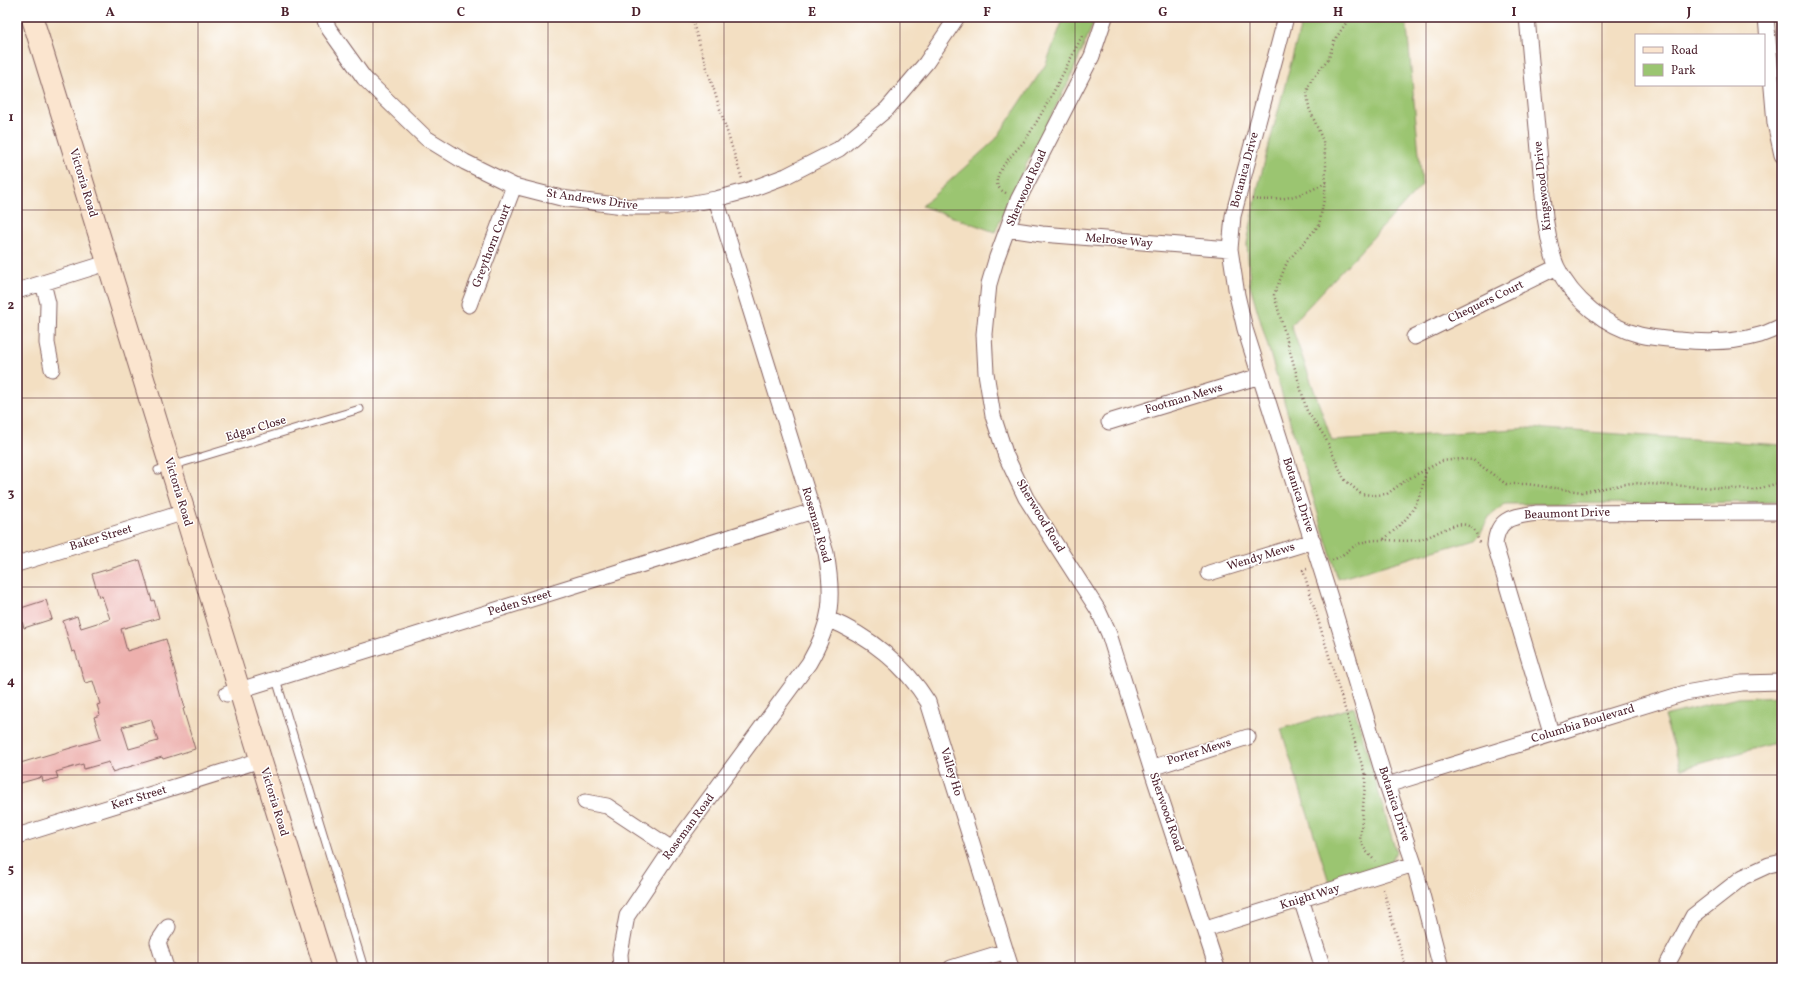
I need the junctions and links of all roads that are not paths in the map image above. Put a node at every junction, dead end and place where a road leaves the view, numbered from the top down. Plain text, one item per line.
1 (19, 17) edge
2 (32, 17) edge
3 (322, 17) edge
4 (957, 17) edge
5 (1105, 17) edge
6 (1286, 17) edge
7 (1526, 17) edge
8 (1766, 17) edge
9 (1782, 155) edge
10 (514, 186) junction
11 (716, 199) junction
12 (1008, 229) junction
13 (1230, 250) junction
14 (101, 264) junction
15 (1557, 267) junction
16 (42, 283) junction
17 (17, 291) edge
18 (470, 306) dead end
19 (1782, 326) edge
20 (1414, 337) dead end
21 (52, 369) dead end
22 (1260, 376) junction
23 (360, 409) dead end
24 (1109, 422) dead end
25 (164, 468) junction
26 (813, 511) junction
27 (1782, 512) edge
28 (178, 514) junction
29 (1312, 541) junction
30 (17, 564) edge
31 (1209, 573) dead end
32 (828, 619) junction
33 (276, 678) junction
34 (1782, 682) edge
35 (233, 692) junction
36 (1551, 734) junction
37 (1248, 737) dead end
38 (255, 762) junction
39 (1151, 768) junction
40 (1387, 785) junction
41 (585, 802) dead end
42 (17, 836) edge
43 (672, 849) junction
44 (1782, 862) edge
45 (1414, 864) junction
46 (1301, 899) junction
47 (168, 927) dead end
48 (1206, 929) junction
49 (1006, 951) junction
50 (166, 968) edge
51 (312, 968) edge
52 (325, 968) edge
53 (364, 968) edge
54 (620, 968) edge
55 (952, 968) edge
56 (1012, 968) edge
57 (1217, 968) edge
58 (1323, 968) edge
59 (1441, 968) edge
60 (1667, 968) edge

1 - 14 main road, Victoria Road
2 - 14 main road, Victoria Road
3 - 10 street, St Andrews Drive
4 - 11 street, St Andrews Drive
5 - 12 street, Sherwood Road
6 - 13 street, Botanica Drive
7 - 15 street, Kingswood Drive
8 - 9 street
10 - 11 street, St Andrews Drive
10 - 18 street, Greythorn Court
11 - 26 street, Roseman Road
12 - 13 street, Melrose Way
12 - 39 street, Sherwood Road
13 - 22 street, Botanica Drive
14 - 16 street
14 - 25 main road, Victoria Road
15 - 19 street, Kingswood Drive
15 - 20 street, Chequers Court
16 - 17 street
16 - 21 street
22 - 24 street, Footman Mews
22 - 29 street, Botanica Drive
23 - 25 lane, Edgar Close
25 - 28 main road, Victoria Road
26 - 32 street, Roseman Road
26 - 33 street, Peden Street
27 - 36 street, Beaumont Drive
28 - 30 street, Baker Street
28 - 35 main road, Victoria Road
29 - 31 street, Wendy Mews
29 - 40 street, Botanica Drive
32 - 43 street, Roseman Road
32 - 49 street, Valley Ho
33 - 35 street, Peden Street
33 - 53 lane
34 - 36 street, Columbia Boulevard
35 - 38 main road, Victoria Road
36 - 40 street, Columbia Boulevard
37 - 39 street, Porter Mews
38 - 42 street, Kerr Street
38 - 51 main road, Victoria Road
38 - 52 main road, Victoria Road
39 - 48 street, Sherwood Road
40 - 45 street, Botanica Drive
41 - 43 street
43 - 54 street, Roseman Road
44 - 60 street
45 - 46 street, Knight Way
45 - 59 street, Botanica Drive
46 - 48 street, Knight Way
46 - 58 street
47 - 50 street
48 - 57 street, Sherwood Road
49 - 55 street
49 - 56 street, Valley Ho

